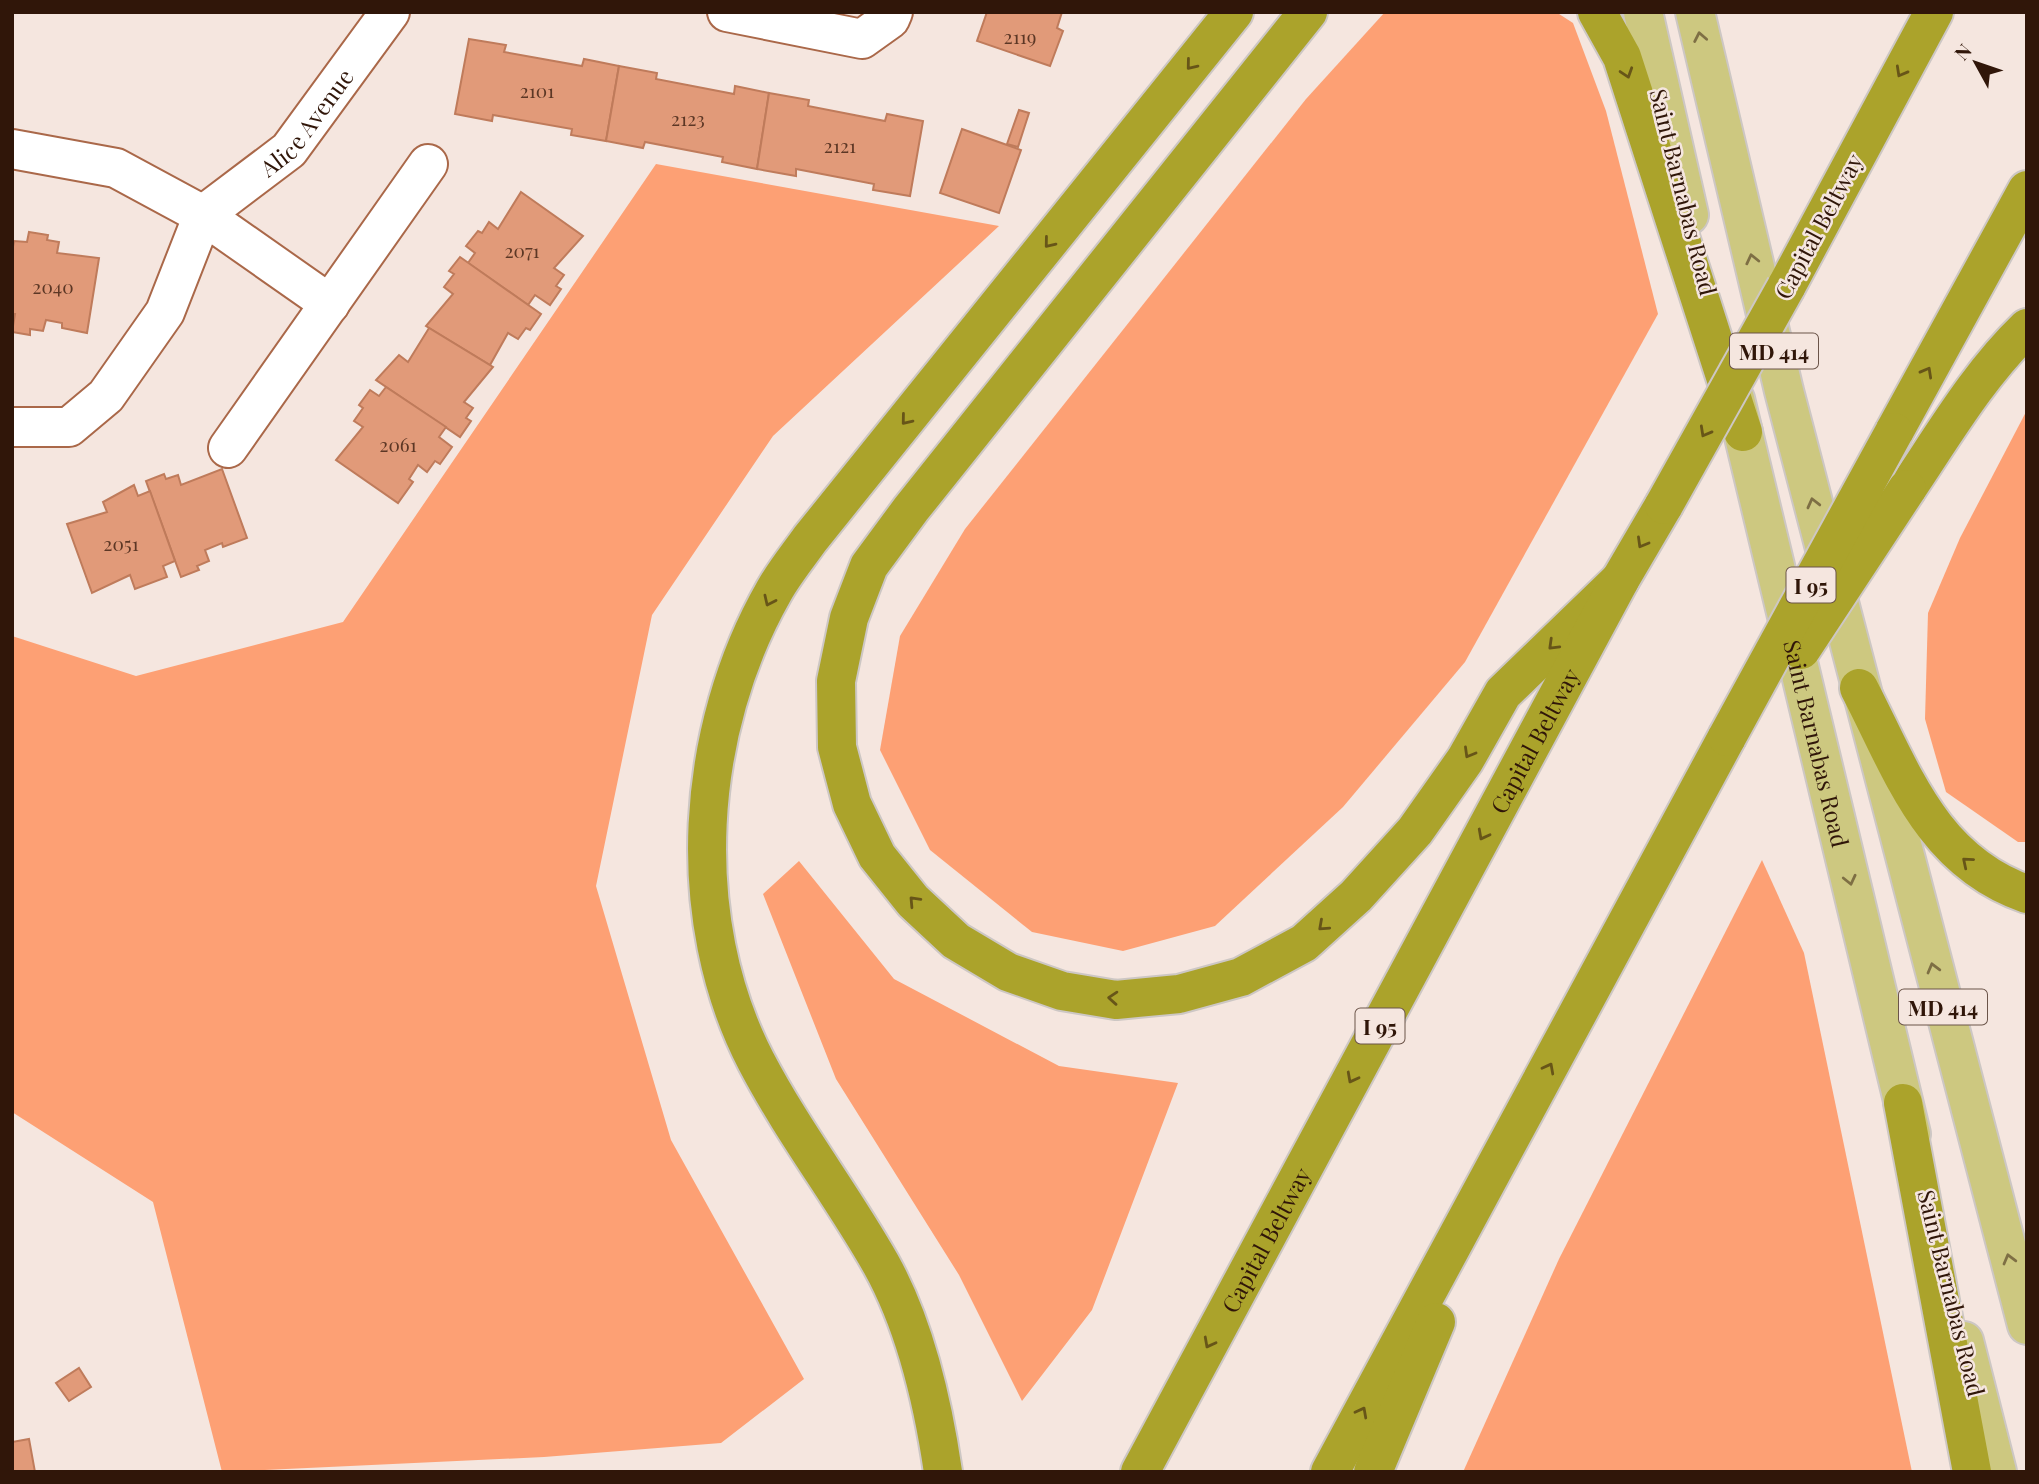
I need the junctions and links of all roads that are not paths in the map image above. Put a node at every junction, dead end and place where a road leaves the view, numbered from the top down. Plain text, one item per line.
1 (390, 12) edge
2 (727, 12) edge
3 (893, 12) edge
4 (1234, 12) edge
5 (1308, 12) edge
6 (1597, 12) edge
7 (1643, 12) edge
8 (1696, 12) edge
9 (1934, 12) edge
10 (12, 149) edge
11 (428, 164) dead end
12 (2027, 190) edge
13 (203, 215) junction
14 (330, 304) junction
15 (2027, 328) edge
16 (12, 427) edge
17 (1743, 432) junction
18 (228, 448) dead end
19 (1620, 580) junction
20 (1860, 688) junction
21 (1730, 745) junction
22 (2027, 894) edge
23 (1903, 1103) junction
24 (1516, 1128) junction
25 (2027, 1325) edge
26 (943, 1472) edge
27 (1140, 1472) edge
28 (1330, 1472) edge
29 (1373, 1472) edge
30 (1972, 1472) edge
31 (1997, 1472) edge

1 - 13 street, Alice Avenue
2 - 3 street
4 -> 26 highway
19 -> 5 highway
6 -> 17 highway
7 - 17 main road, Saint Barnabas Road / MD 414
20 -> 8 main road, MD 414
9 -> 19 highway, Capital Beltway / I 95, bridge
10 - 13 street
11 - 14 street
21 -> 12 highway, I 95, bridge
13 - 14 street
13 - 16 street
14 - 18 street
15 - 21 highway, bridge
17 -> 23 main road, Saint Barnabas Road / MD 414
19 -> 27 highway, Capital Beltway / I 95
22 -> 20 highway
25 -> 20 main road, MD 414
24 -> 21 highway, I 95
23 - 30 highway
23 - 31 main road, Saint Barnabas Road / MD 414
28 -> 24 highway, I 95
24 - 29 highway

